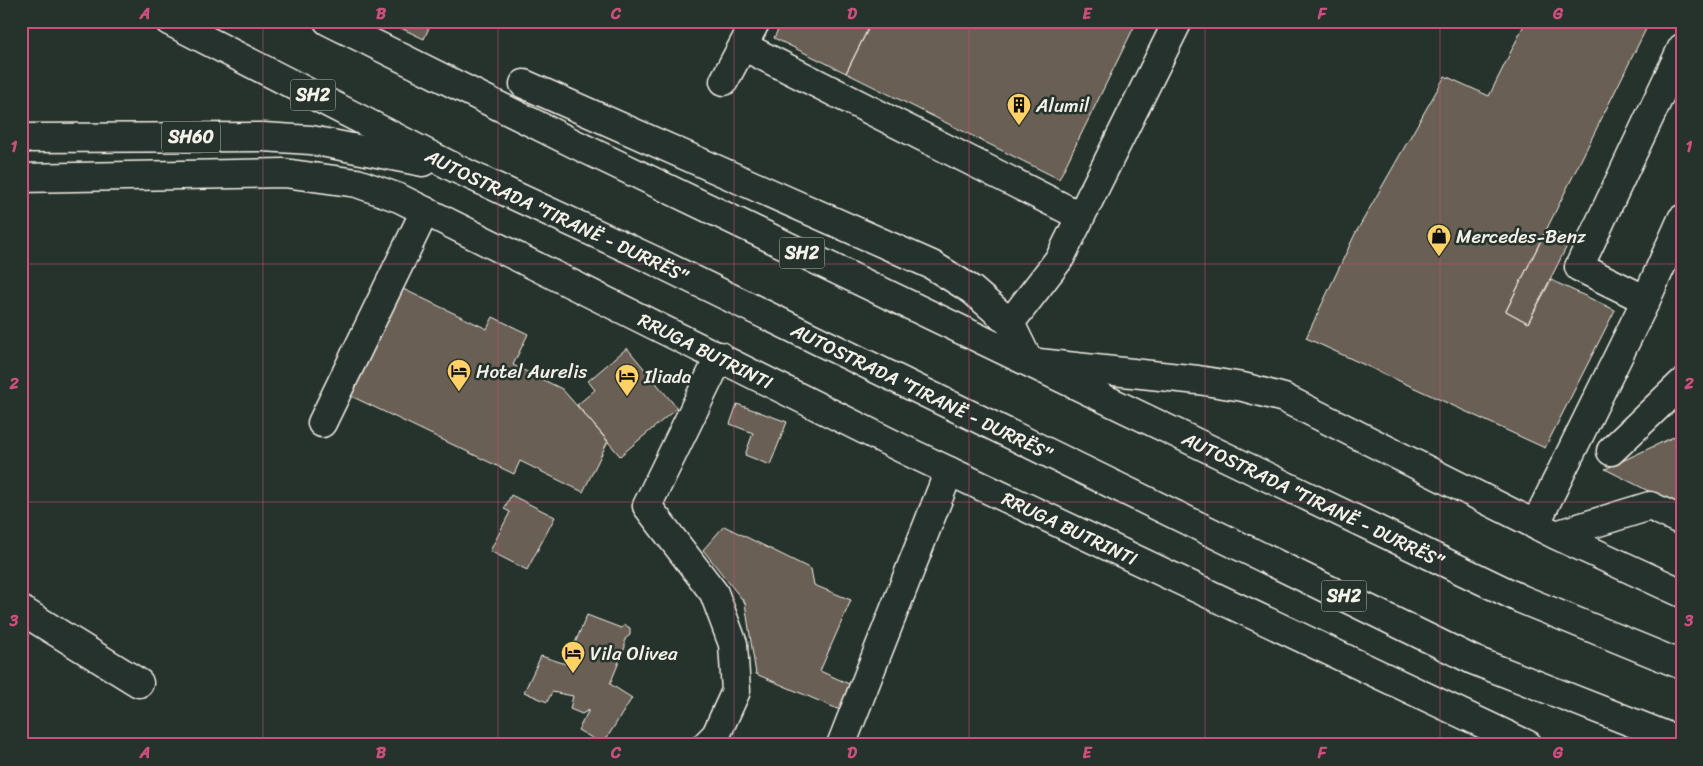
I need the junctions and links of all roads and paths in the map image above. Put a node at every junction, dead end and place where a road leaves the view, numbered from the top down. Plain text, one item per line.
1 (169, 21) edge
2 (756, 21) edge
3 (1178, 21) edge
4 (338, 25) edge
5 (743, 46) junction
6 (1682, 48) edge
7 (724, 81) dead end
8 (524, 84) dead end
9 (21, 138) edge
10 (359, 149) junction
11 (457, 169) junction
12 (21, 178) edge
13 (356, 183) junction
14 (425, 211) junction
15 (1080, 216) junction
16 (1682, 220) edge
17 (1646, 300) junction
18 (1010, 323) junction
19 (720, 356) junction
20 (1029, 362) junction
21 (1682, 384) edge
22 (322, 423) dead end
23 (1611, 452) dead end
24 (949, 471) junction
25 (1682, 521) edge
26 (1546, 530) junction
27 (1682, 593) edge
28 (21, 610) edge
29 (1682, 666) edge
30 (139, 683) dead end
31 (1682, 742) edge
32 (706, 745) edge
33 (841, 745) edge
34 (1528, 745) edge

1 - 11 main road, AUTOSTRADA "TIRANË - DURRËS" / SH2
2 - 5 main road
3 - 15 main road
4 - 20 main road, AUTOSTRADA "TIRANË - DURRËS" / SH2
5 - 7 main road
5 - 15 main road
6 - 17 main road
8 - 18 main road
9 - 10 main road, SH60
10 - 11 main road
10 - 13 main road
11 - 31 main road, AUTOSTRADA "TIRANË - DURRËS" / SH2
12 - 13 main road, RRUGA BUTRINTI
13 - 14 main road, RRUGA BUTRINTI
14 - 19 main road, RRUGA BUTRINTI
14 - 22 main road
15 - 18 main road
16 - 17 main road
17 - 26 main road
18 - 20 main road
19 - 24 main road, RRUGA BUTRINTI
19 - 32 main road
20 - 26 main road
20 - 29 main road, AUTOSTRADA "TIRANË - DURRËS" / SH2
21 - 23 main road
24 - 33 main road
24 - 34 main road, RRUGA BUTRINTI
25 - 26 main road
26 - 27 main road
28 - 30 main road

